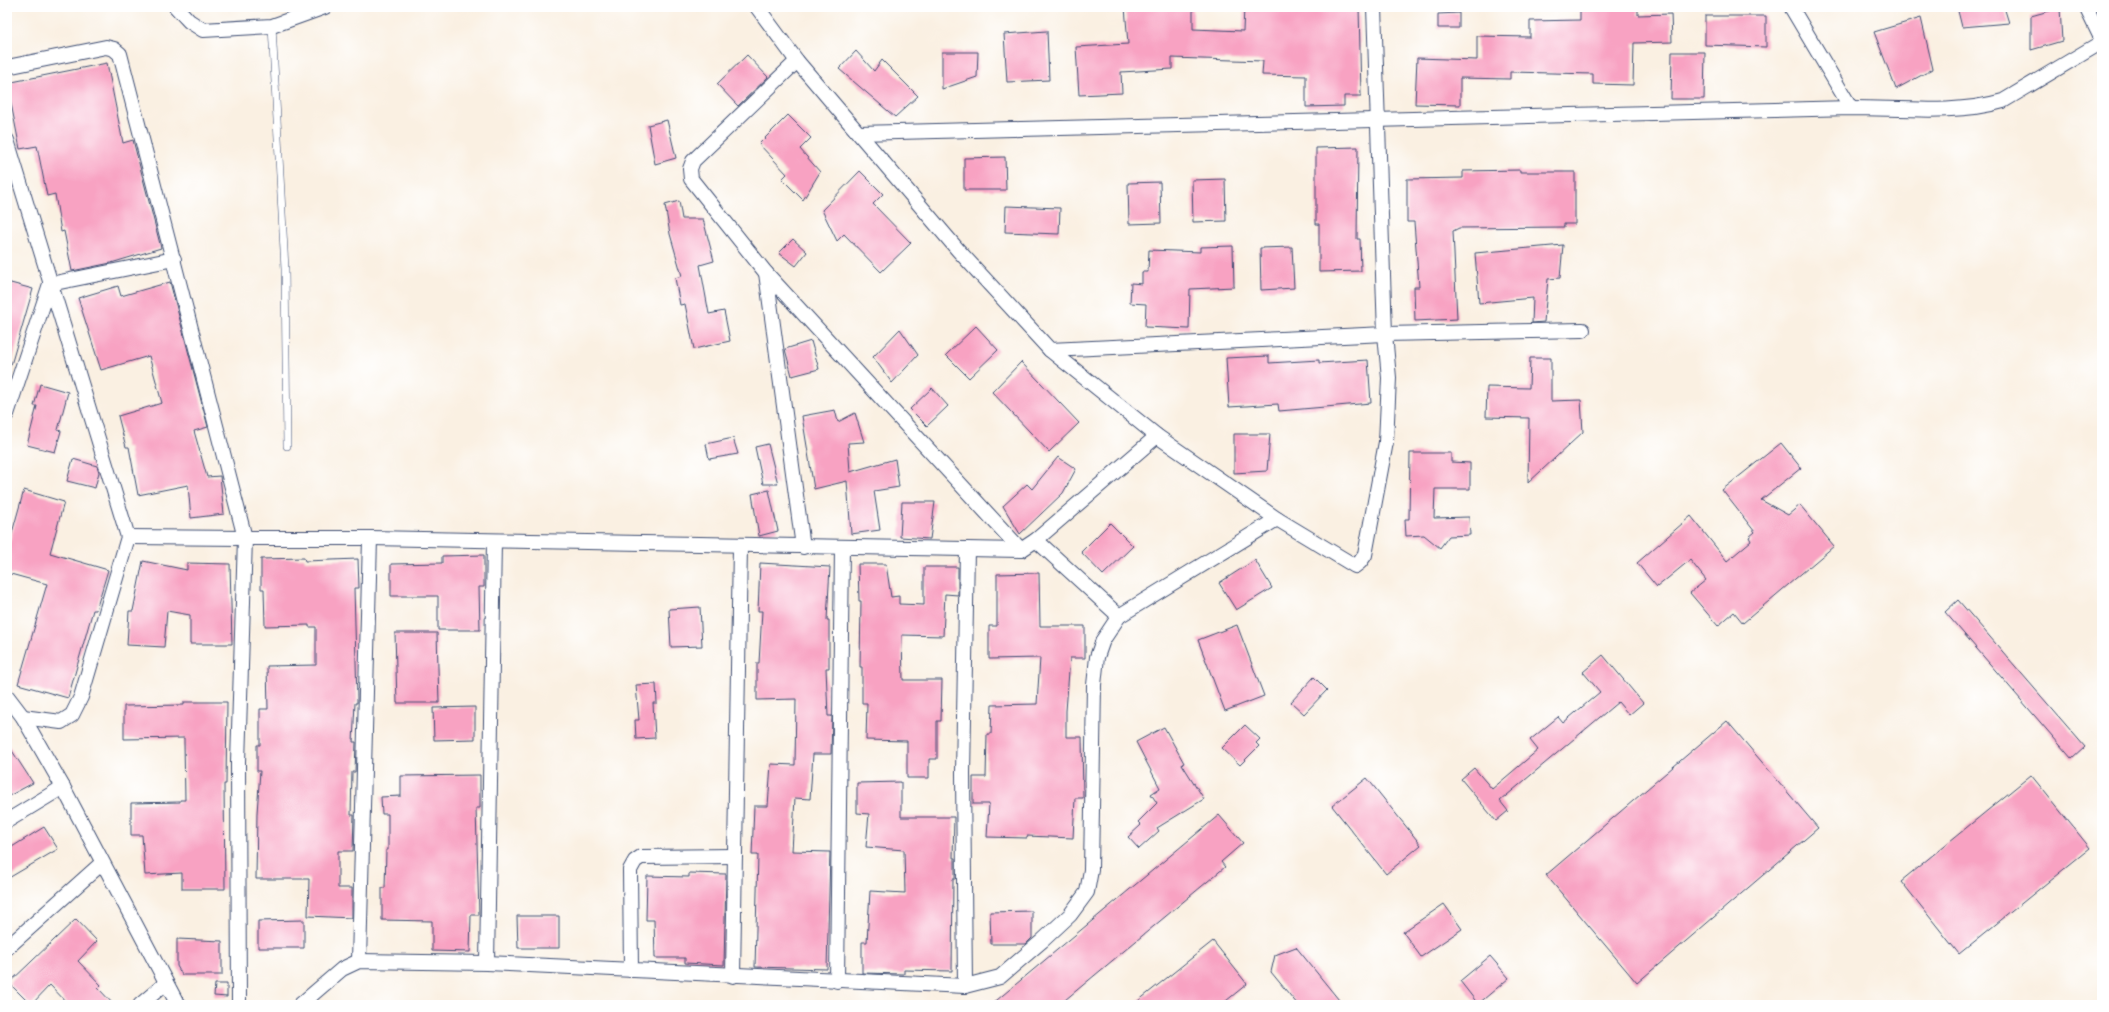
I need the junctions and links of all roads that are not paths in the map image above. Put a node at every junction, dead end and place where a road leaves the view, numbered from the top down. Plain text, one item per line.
1 (176, 7) edge
2 (325, 7) edge
3 (757, 7) edge
4 (1374, 7) edge
5 (1791, 7) edge
6 (2086, 7) edge
7 (272, 26) junction
8 (2102, 41) edge
9 (797, 61) junction
10 (7, 67) edge
11 (1851, 108) junction
12 (1379, 120) junction
13 (859, 133) junction
14 (7, 140) edge
15 (174, 258) junction
16 (766, 274) junction
17 (50, 284) junction
18 (1583, 330) dead end
19 (1385, 334) junction
20 (1050, 350) junction
21 (7, 414) edge
22 (1157, 436) junction
23 (287, 446) dead end
24 (1277, 519) junction
25 (128, 537) junction
26 (245, 538) junction
27 (370, 538) junction
28 (1036, 540) junction
29 (494, 541) junction
30 (740, 546) junction
31 (803, 547) junction
32 (842, 547) junction
33 (967, 549) junction
34 (1021, 550) junction
35 (1119, 616) junction
36 (13, 708) edge
37 (63, 787) junction
38 (7, 821) edge
39 (735, 856) junction
40 (102, 863) junction
41 (7, 948) edge
42 (359, 961) junction
43 (487, 963) junction
44 (631, 970) junction
45 (733, 976) junction
46 (837, 981) junction
47 (166, 983) junction
48 (965, 986) junction
49 (140, 1005) edge
50 (178, 1005) edge
51 (239, 1005) edge
52 (300, 1005) edge

1 - 7 street
2 - 7 street
3 - 9 street
4 - 12 street
5 - 11 street
6 - 8 street
7 - 23 lane
8 - 11 street
9 - 13 street
9 - 16 street
10 - 15 street
11 - 12 street
12 - 13 street
12 - 19 street
13 - 20 street
14 - 17 street
15 - 17 street
15 - 26 street
16 - 31 street
16 - 34 street
17 - 21 street
17 - 25 street
18 - 19 street
19 - 20 street
19 - 24 street
20 - 22 street
22 - 24 street
22 - 28 street
24 - 35 street
25 - 26 street
25 - 36 street
26 - 27 street
26 - 51 street
27 - 29 street
27 - 42 street
28 - 34 street
28 - 35 street
29 - 30 street
29 - 43 street
30 - 31 street
30 - 39 street
31 - 32 street
32 - 33 street
32 - 46 street
33 - 34 street
33 - 48 street
35 - 48 street
36 - 37 street
37 - 38 street
37 - 40 street
39 - 44 street
39 - 45 street
40 - 41 street
40 - 47 street
42 - 43 street
42 - 52 street
43 - 44 street
44 - 45 street
45 - 46 street
46 - 48 street
47 - 49 street
47 - 50 street

